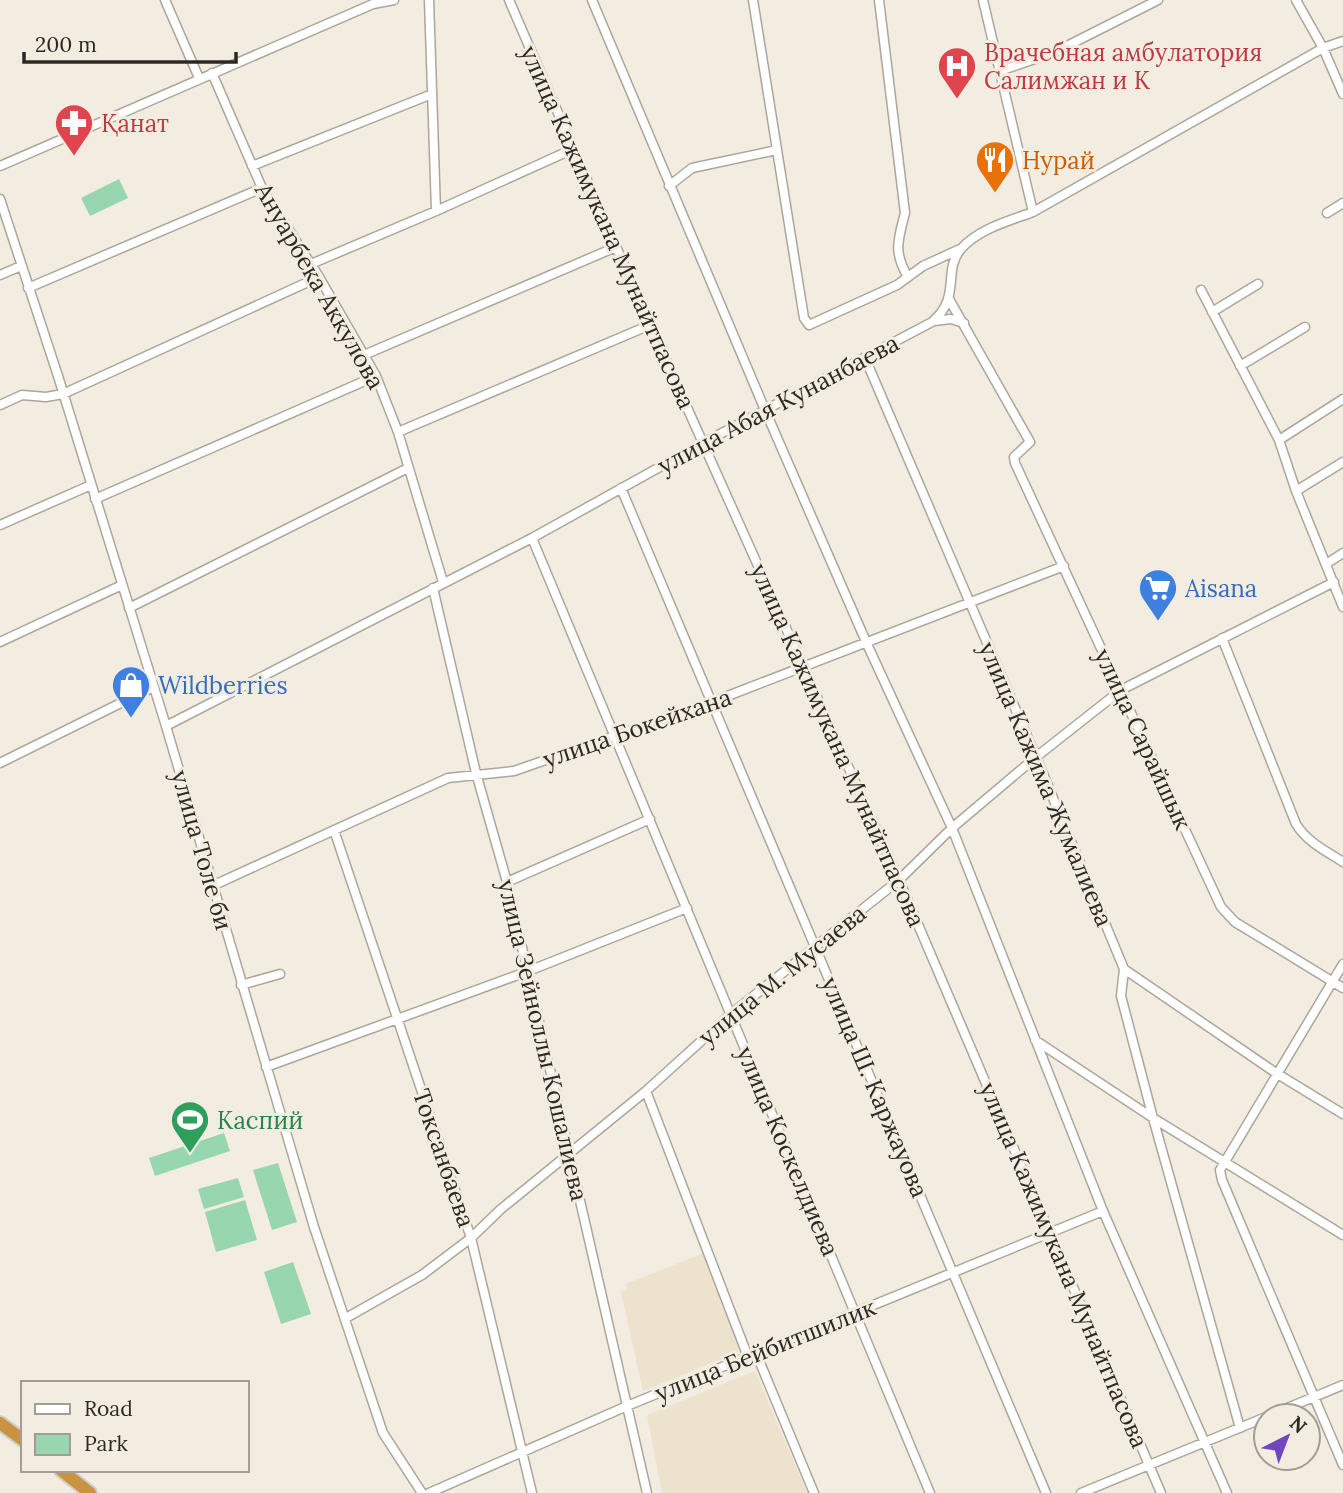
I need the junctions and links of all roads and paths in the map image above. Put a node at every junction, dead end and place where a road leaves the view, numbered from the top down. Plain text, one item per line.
1 (165, 0) edge
2 (394, 0) edge
3 (429, 0) edge
4 (509, 0) edge
5 (592, 0) edge
6 (753, 0) edge
7 (879, 0) edge
8 (983, 0) edge
9 (1158, 0) edge
10 (1296, 0) edge
11 (372, 2) edge
12 (1343, 41) edge
13 (1323, 48) junction
14 (1000, 71) junction
15 (212, 73) junction
16 (199, 78) junction
17 (432, 94) junction
18 (1343, 94) edge
19 (573, 149) junction
20 (777, 150) junction
21 (0, 166) edge
22 (252, 166) junction
23 (669, 186) junction
24 (262, 188) junction
25 (0, 199) edge
26 (1343, 204) edge
27 (436, 211) junction
28 (1033, 212) junction
29 (1327, 213) dead end
30 (616, 247) junction
31 (960, 249) junction
32 (311, 264) junction
33 (21, 265) junction
34 (0, 275) edge
35 (908, 276) junction
36 (319, 277) junction
37 (1258, 284) dead end
38 (28, 288) junction
39 (1201, 290) dead end
40 (949, 299) junction
41 (1212, 312) junction
42 (932, 321) junction
43 (964, 323) junction
44 (650, 325) junction
45 (1305, 327) dead end
46 (364, 355) junction
47 (865, 358) junction
48 (1240, 366) junction
49 (376, 376) junction
50 (63, 394) junction
51 (1343, 399) edge
52 (0, 405) edge
53 (765, 410) junction
54 (398, 432) junction
55 (1279, 440) junction
56 (703, 443) junction
57 (1343, 463) edge
58 (408, 468) junction
59 (91, 485) junction
60 (621, 488) junction
61 (1296, 491) junction
62 (94, 499) junction
63 (0, 525) edge
64 (532, 538) junction
65 (1343, 553) edge
66 (1326, 564) junction
67 (1064, 566) junction
68 (443, 582) junction
69 (1334, 582) junction
70 (122, 584) junction
71 (433, 588) junction
72 (969, 604) junction
73 (1343, 607) edge
74 (129, 608) junction
75 (1222, 638) junction
76 (0, 642) edge
77 (867, 644) junction
78 (803, 668) junction
79 (153, 687) junction
80 (1121, 690) junction
81 (712, 702) junction
82 (166, 726) junction
83 (615, 735) junction
84 (1036, 757) junction
85 (0, 762) edge
86 (476, 774) junction
87 (650, 819) junction
88 (952, 828) junction
89 (334, 830) junction
90 (1343, 862) edge
91 (899, 880) junction
92 (507, 882) junction
93 (212, 886) junction
94 (687, 908) junction
95 (816, 947) junction
96 (1343, 964) edge
97 (1124, 969) junction
98 (526, 972) junction
99 (280, 974) dead end
100 (1332, 981) junction
101 (242, 985) junction
102 (1343, 988) edge
103 (731, 1014) junction
104 (397, 1019) junction
105 (1035, 1040) junction
106 (266, 1067) junction
107 (1276, 1073) junction
108 (646, 1091) junction
109 (1343, 1114) edge
110 (1153, 1118) junction
111 (570, 1153) junction
112 (1224, 1160) junction
113 (1103, 1211) junction
114 (1050, 1232) junction
115 (1343, 1235) edge
116 (471, 1238) junction
117 (953, 1272) junction
118 (855, 1312) junction
119 (346, 1318) junction
120 (752, 1355) junction
121 (1343, 1385) edge
122 (1315, 1396) junction
123 (1301, 1402) edge
124 (627, 1406) junction
125 (0, 1423) edge
126 (1252, 1423) edge
127 (1240, 1428) junction
128 (21, 1439) edge
129 (1204, 1441) junction
130 (522, 1453) junction
131 (1149, 1465) junction
132 (1343, 1465) edge
133 (64, 1472) edge
134 (90, 1493) edge
135 (422, 1493) edge
136 (429, 1493) edge
137 (532, 1493) edge
138 (647, 1493) edge
139 (814, 1493) edge
140 (930, 1493) edge
141 (1046, 1493) edge
142 (1081, 1493) edge
143 (1161, 1493) edge
144 (1227, 1493) edge

1 - 16 street
2 - 11 street
3 - 17 street
4 - 19 street, улица Кажимукана Мунайтпасова
5 - 23 street
6 - 20 street
7 - 35 street
8 - 14 street
9 - 14 street
10 - 13 street
11 - 15 street
12 - 13 street
13 - 18 street
13 - 28 street
14 - 28 street
15 - 16 street
15 - 22 street, Ануарбека Аккулова
16 - 21 street
17 - 22 street
17 - 27 street
19 - 27 street
19 - 30 street, улица Кажимукана Мунайтпасова
20 - 23 street
20 - 35 street
22 - 24 street, Ануарбека Аккулова
23 - 53 street
24 - 32 street, Ануарбека Аккулова
24 - 38 street
25 - 33 street, улица Толе би
26 - 29 street
27 - 32 street
28 - 31 street
30 - 44 street, улица Кажимукана Мунайтпасова
30 - 46 street
31 - 35 street
31 - 40 street, улица Абая Кунанбаева
32 - 36 street, Ануарбека Аккулова
33 - 34 street
33 - 38 street, улица Толе би
36 - 46 street, Ануарбека Аккулова
36 - 50 street
37 - 41 street
38 - 50 street, улица Толе би
39 - 41 street
40 - 42 street, улица Абая Кунанбаева
40 - 43 street
41 - 48 street
42 - 43 street
42 - 47 street, улица Абая Кунанбаева
43 - 67 street, улица Сарайшык
44 - 54 street
44 - 56 street, улица Кажимукана Мунайтпасова
45 - 48 street
46 - 49 street, Ануарбека Аккулова
47 - 53 street, улица Абая Кунанбаева
47 - 72 street, улица Кажима Жумалиева
48 - 55 street
49 - 54 street, Ануарбека Аккулова
49 - 62 street
50 - 52 street
50 - 59 street, улица Толе би
51 - 55 street
53 - 56 street, улица Абая Кунанбаева
53 - 77 street
54 - 58 street, Ануарбека Аккулова
55 - 61 street
56 - 60 street, улица Абая Кунанбаева
56 - 78 street, улица Кажимукана Мунайтпасова
57 - 61 street
58 - 68 street, Ануарбека Аккулова
58 - 74 street
59 - 62 street, улица Толе би
59 - 63 street
60 - 64 street, улица Абая Кунанбаева
60 - 81 street, улица Ш. Каржауова
61 - 66 street
62 - 70 street, улица Толе би
64 - 68 street, улица Абая Кунанбаева
64 - 83 street, улица Коскелдиева
65 - 66 street
66 - 69 street
67 - 72 street, улица Бокейхана
67 - 80 street, улица Сарайшык
68 - 71 street, улица Абая Кунанбаева
69 - 73 street
69 - 75 street, улица М. Мусаева
70 - 74 street, улица Толе би
70 - 76 street
71 - 82 street, улица Абая Кунанбаева
71 - 86 street, улица Зейноллы Кошалиева
72 - 77 street, улица Бокейхана
72 - 84 street, улица Кажима Жумалиева
74 - 79 street, улица Толе би
75 - 80 street, улица М. Мусаева
75 - 90 street
77 - 78 street, улица Бокейхана
77 - 88 street
78 - 81 street, улица Бокейхана
78 - 91 street, улица Кажимукана Мунайтпасова
79 - 82 street, улица Толе би
79 - 85 street
80 - 84 street, улица М. Мусаева
80 - 100 street, улица Сарайшык
81 - 83 street, улица Бокейхана
81 - 95 street, улица Ш. Каржауова
82 - 93 street, улица Толе би
83 - 86 street, улица Бокейхана
83 - 87 street, улица Коскелдиева
84 - 88 street, улица М. Мусаева
84 - 97 street, улица Кажима Жумалиева
86 - 89 street, улица Бокейхана
86 - 92 street, улица Зейноллы Кошалиева
87 - 92 street
87 - 94 street, улица Коскелдиева
88 - 91 street, улица М. Мусаева
88 - 105 street
89 - 93 street, улица Бокейхана
89 - 104 street, Токсанбаева
91 - 95 street, улица М. Мусаева
91 - 114 street, улица Кажимукана Мунайтпасова
92 - 98 street, улица Зейноллы Кошалиева
93 - 101 street, улица Толе би
94 - 98 street
94 - 103 street, улица Коскелдиева
95 - 103 street, улица М. Мусаева
95 - 117 street, улица Ш. Каржауова
96 - 100 street
97 - 107 street
97 - 110 street
98 - 104 street
98 - 111 street, улица Зейноллы Кошалиева
99 - 101 street
100 - 102 street, улица Сарайшык
100 - 107 street
101 - 106 street, улица Толе би
103 - 108 street, улица М. Мусаева
103 - 118 street, улица Коскелдиева
104 - 106 street
104 - 116 street, Токсанбаева
105 - 110 street
105 - 113 street
106 - 119 street, улица Толе би
107 - 109 street
107 - 112 street
108 - 111 street, улица М. Мусаева
108 - 120 street
110 - 112 street
110 - 127 street
111 - 116 street, улица М. Мусаева
111 - 124 street, улица Зейноллы Кошалиева
112 - 115 street
112 - 122 street
113 - 114 street, улица Бейбитшилик
113 - 129 street
114 - 117 street, улица Бейбитшилик
114 - 131 street, улица Кажимукана Мунайтпасова
116 - 119 street, улица М. Мусаева
116 - 130 street, Токсанбаева
117 - 118 street, улица Бейбитшилик
117 - 141 street, улица Ш. Каржауова
118 - 120 street, улица Бейбитшилик
118 - 140 street, улица Коскелдиева
119 - 135 street, улица Толе би
120 - 124 street, улица Бейбитшилик
120 - 139 street
121 - 122 street
122 - 123 street
122 - 132 street
124 - 130 street, улица Бейбитшилик
124 - 138 street, улица Зейноллы Кошалиева
125 - 128 highway
126 - 127 street
127 - 129 street
129 - 131 street
129 - 144 street
130 - 136 street, улица Бейбитшилик
130 - 137 street, Токсанбаева
131 - 142 street
131 - 143 street, улица Кажимукана Мунайтпасова
133 - 134 highway

